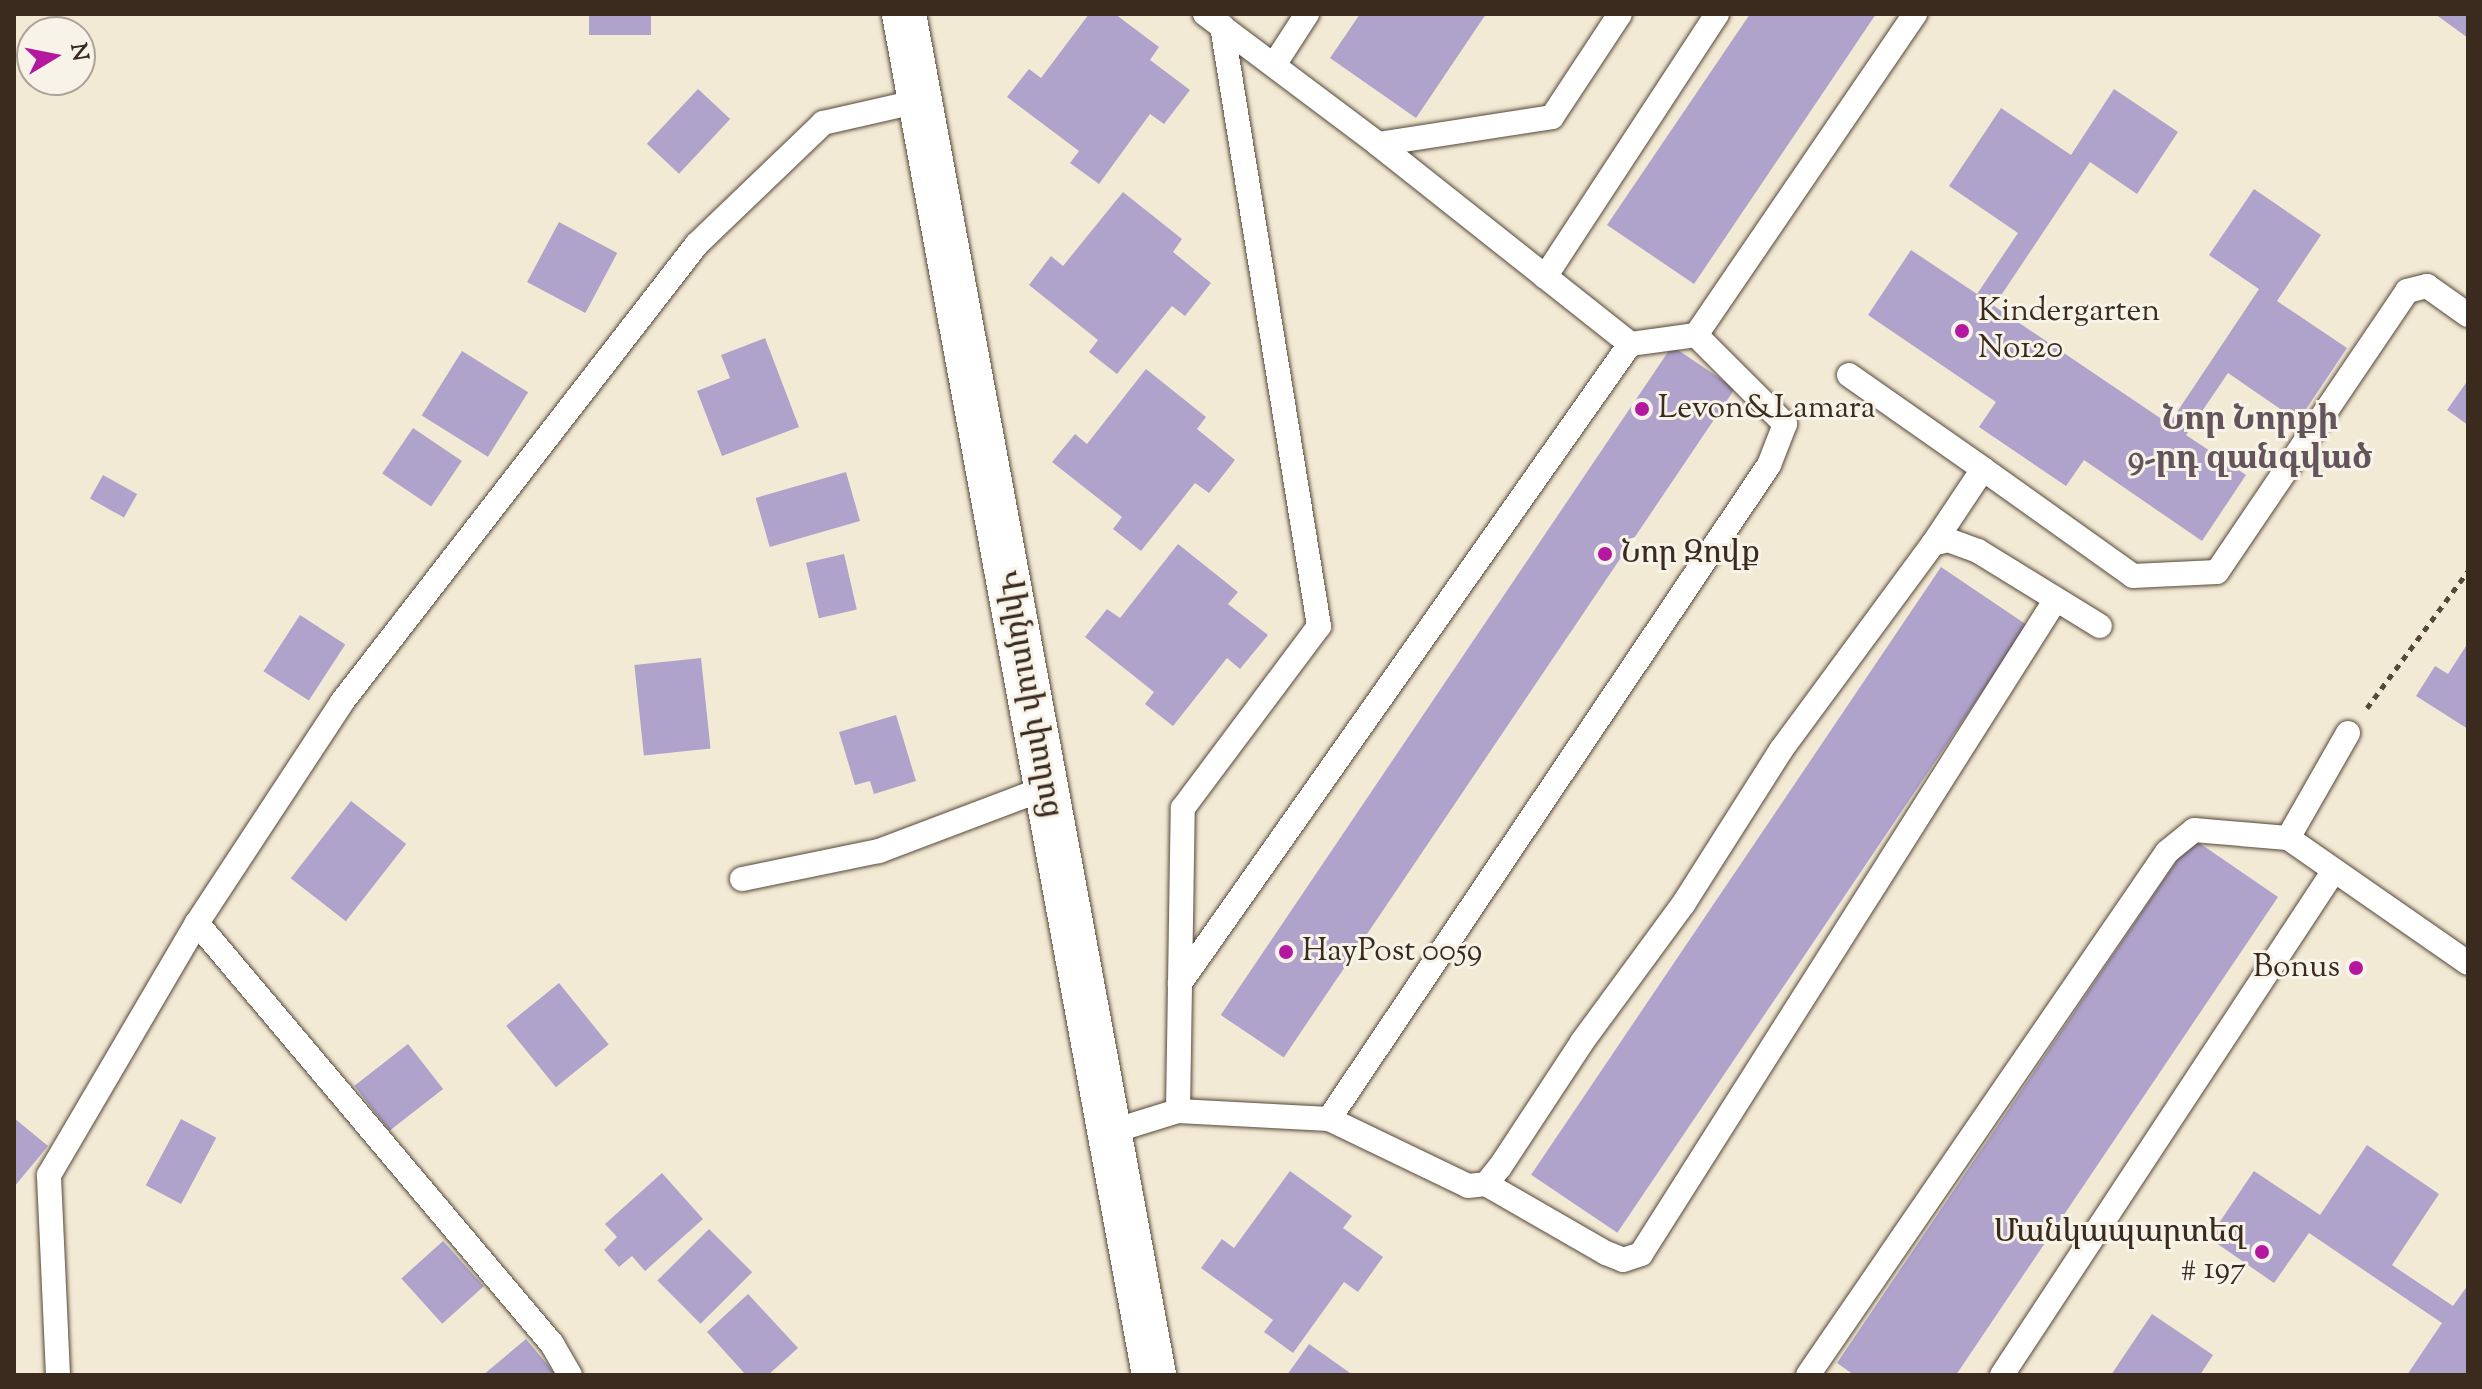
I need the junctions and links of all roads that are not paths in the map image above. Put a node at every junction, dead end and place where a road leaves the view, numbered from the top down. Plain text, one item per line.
1 (904, 14) edge
2 (1307, 14) edge
3 (1620, 14) edge
4 (1717, 14) edge
5 (1915, 14) edge
6 (1214, 20) edge
7 (1274, 65) junction
8 (920, 101) junction
9 (1378, 144) junction
10 (1545, 277) junction
11 (2468, 315) edge
12 (1696, 335) junction
13 (1630, 344) junction
14 (1849, 375) dead end
15 (1983, 469) junction
16 (1933, 544) junction
17 (2056, 599) junction
18 (2100, 626) dead end
19 (2348, 733) road end
20 (1046, 788) junction
21 (2288, 838) junction
22 (2333, 872) junction
23 (742, 879) dead end
24 (197, 923) junction
25 (2468, 963) edge
26 (1180, 983) junction
27 (1178, 1111) junction
28 (1329, 1119) junction
29 (1110, 1132) junction
30 (1486, 1184) junction
31 (58, 1375) edge
32 (570, 1375) edge
33 (1154, 1375) edge
34 (1808, 1375) edge
35 (2002, 1375) edge

1 - 8 street, Վիլնյուսի փողոց
2 - 7 lane
3 - 9 lane
4 - 10 lane
5 - 12 lane
6 - 7 lane
6 - 26 lane
7 - 9 lane
8 - 20 street, Վիլնյուսի փողոց
8 - 24 lane
9 - 10 lane
10 - 13 lane
11 - 15 lane
12 - 13 lane
12 - 28 lane
13 - 26 lane
14 - 15 lane
15 - 16 lane
16 - 17 lane
16 - 30 lane
17 - 18 lane
17 - 30 lane
19 - 21 lane
20 - 23 lane
20 - 29 street, Վիլնյուսի փողոց
21 - 22 lane
21 - 34 lane
22 - 25 lane
22 - 35 lane
24 - 31 lane
24 - 32 lane
26 - 27 lane
27 - 28 lane
27 - 29 lane
28 - 30 lane
29 - 33 street, Վիլնյուսի փողոց

